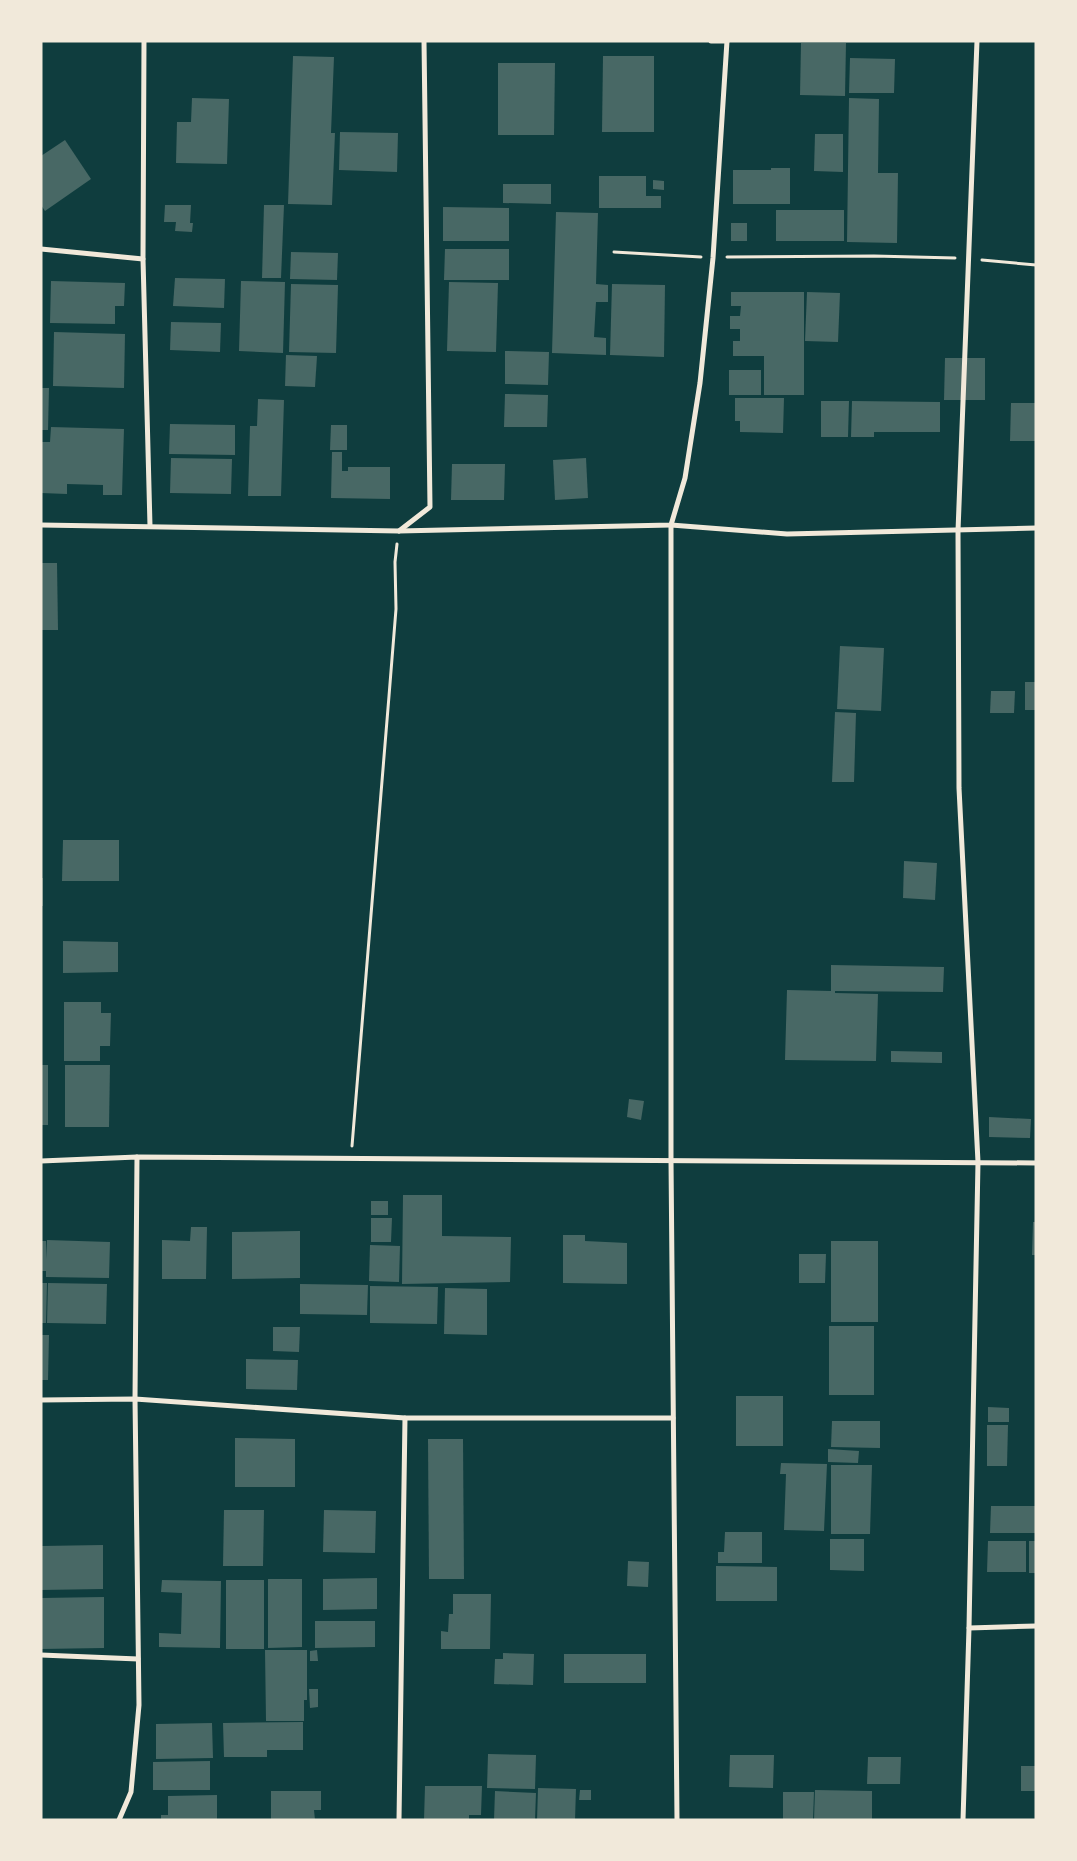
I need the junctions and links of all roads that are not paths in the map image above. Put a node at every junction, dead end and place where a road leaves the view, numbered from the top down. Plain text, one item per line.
1 (144, 41) edge
2 (424, 41) edge
3 (711, 41) edge
4 (727, 41) edge
5 (978, 41) edge
6 (41, 249) edge
7 (143, 259) junction
8 (41, 525) edge
9 (671, 525) junction
10 (150, 526) junction
11 (1036, 528) edge
12 (399, 531) junction
13 (958, 531) junction
14 (137, 1157) junction
15 (671, 1160) junction
16 (41, 1161) edge
17 (978, 1162) junction
18 (1036, 1163) edge
19 (135, 1399) junction
20 (41, 1400) edge
21 (405, 1418) junction
22 (673, 1418) junction
23 (1036, 1626) edge
24 (969, 1628) junction
25 (41, 1655) edge
26 (138, 1659) junction
27 (118, 1820) edge
28 (400, 1820) edge
29 (677, 1820) edge
30 (963, 1820) edge

1 - 7 street
2 - 12 street
3 - 4 street
4 - 9 street
5 - 13 street
6 - 7 street
7 - 10 street
8 - 10 street
9 - 12 street
9 - 13 street
9 - 15 street
10 - 12 street
11 - 13 street
13 - 17 street
14 - 15 street
14 - 16 street
14 - 19 street
15 - 17 street
15 - 22 street
17 - 18 street
17 - 24 street
19 - 20 street
19 - 21 street
19 - 26 street
21 - 22 street
21 - 28 street
22 - 29 street
23 - 24 street
24 - 30 street
25 - 26 street
26 - 27 street

